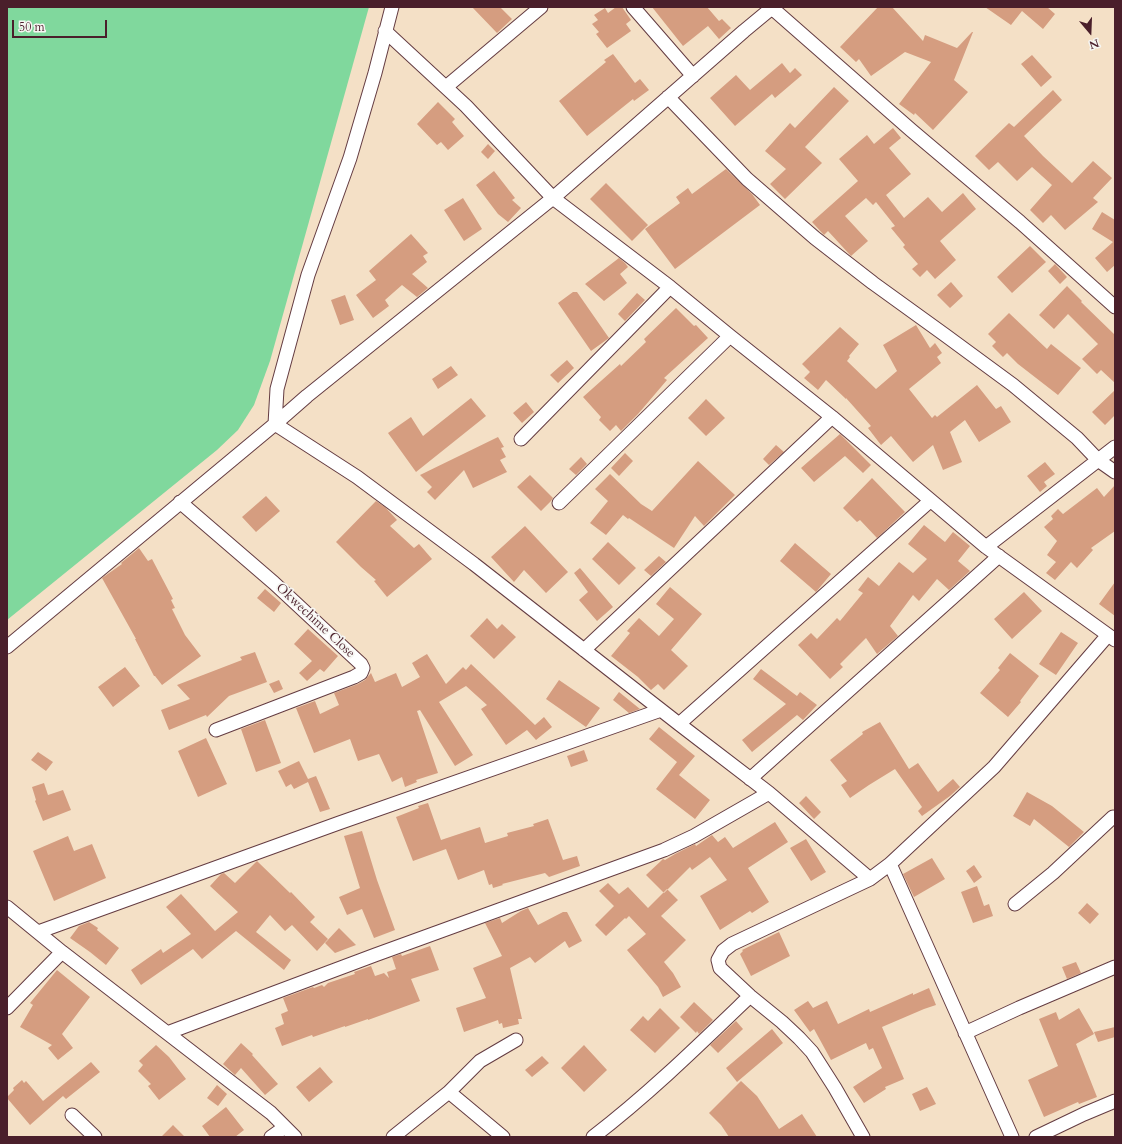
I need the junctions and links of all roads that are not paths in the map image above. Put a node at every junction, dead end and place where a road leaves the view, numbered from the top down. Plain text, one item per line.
1 (392, 7) edge
2 (541, 7) edge
3 (633, 7) edge
4 (772, 8) edge
5 (385, 31) junction
6 (693, 76) junction
7 (446, 87) junction
8 (668, 97) junction
9 (553, 198) junction
10 (670, 286) junction
11 (1115, 306) edge
12 (730, 336) junction
13 (832, 417) junction
14 (275, 424) junction
15 (521, 439) dead end
16 (1115, 447) edge
17 (1098, 460) junction
18 (1115, 472) edge
19 (930, 501) junction
20 (180, 502) junction
21 (559, 503) dead end
22 (986, 547) junction
23 (999, 556) junction
24 (1112, 637) edge
25 (7, 647) edge
26 (584, 650) junction
27 (661, 710) junction
28 (679, 724) junction
29 (216, 730) dead end
30 (750, 779) junction
31 (769, 794) junction
32 (1114, 817) edge
33 (890, 864) junction
34 (870, 879) junction
35 (1015, 904) dead end
36 (7, 907) edge
37 (38, 932) junction
38 (62, 952) junction
39 (1115, 967) edge
40 (750, 996) junction
41 (7, 1008) edge
42 (167, 1032) junction
43 (965, 1033) junction
44 (516, 1040) dead end
45 (449, 1092) junction
46 (1115, 1101) edge
47 (72, 1115) dead end
48 (285, 1127) junction
49 (95, 1137) edge
50 (271, 1137) edge
51 (295, 1137) edge
52 (393, 1137) edge
53 (503, 1137) edge
54 (593, 1137) edge
55 (863, 1137) edge
56 (1012, 1137) edge
57 (1036, 1137) edge

1 - 5 street
2 - 7 street
3 - 6 street
4 - 6 street
4 - 11 street
5 - 7 street
5 - 14 street
6 - 8 street
7 - 9 street
8 - 9 street
8 - 17 street
9 - 10 street
9 - 14 street
10 - 12 street
10 - 15 street
12 - 13 street
12 - 21 street
13 - 19 street
13 - 26 street
14 - 20 street
14 - 26 street
16 - 17 street
17 - 18 street
17 - 22 street
19 - 22 street
19 - 28 street
20 - 25 street
20 - 29 street, Okwechime Close
22 - 23 street
23 - 24 street
23 - 30 street
24 - 33 street
26 - 27 street
27 - 28 street
27 - 37 street
28 - 30 street
30 - 31 street
31 - 34 street
31 - 42 street
32 - 35 street
33 - 34 street
33 - 43 street
34 - 40 street
36 - 37 street
37 - 38 street
38 - 41 street
38 - 42 street
39 - 43 street
40 - 54 street
40 - 55 street
42 - 48 street
43 - 56 street
44 - 45 street
45 - 52 street
45 - 53 street
46 - 57 street
47 - 49 street
48 - 50 street
48 - 51 street

